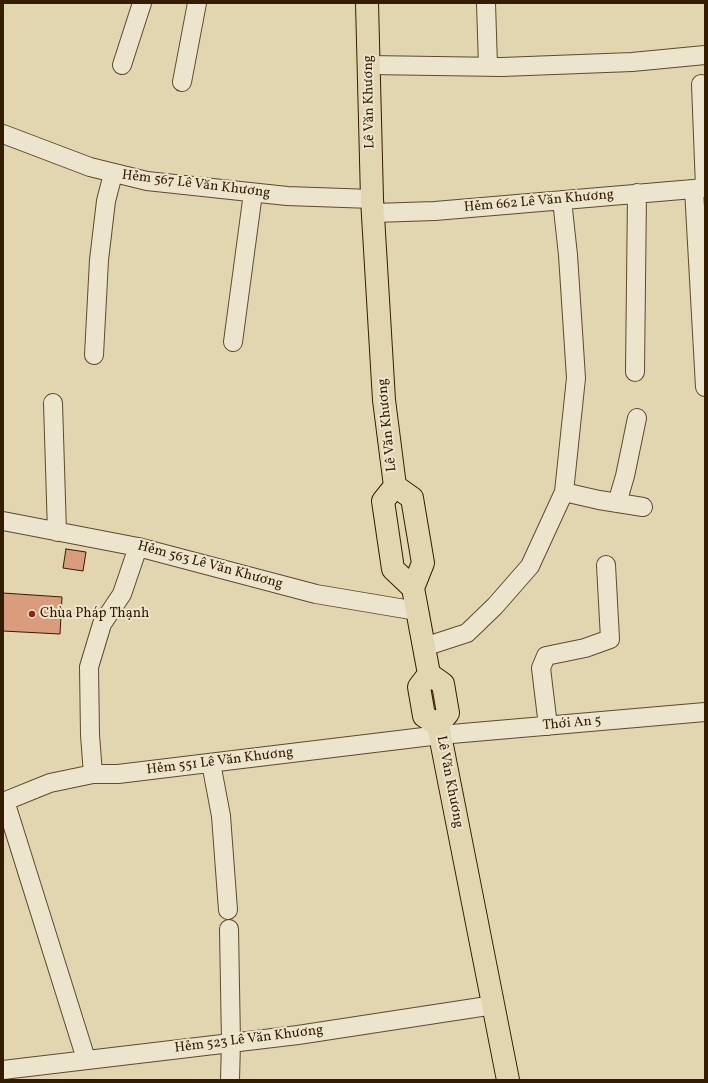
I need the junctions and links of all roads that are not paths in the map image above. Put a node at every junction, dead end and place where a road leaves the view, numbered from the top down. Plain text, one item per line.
1 (142, 3) edge
2 (197, 3) edge
3 (367, 3) edge
4 (486, 3) edge
5 (705, 55) edge
6 (122, 65) dead end
7 (369, 65) junction
8 (488, 66) junction
9 (182, 82) dead end
10 (701, 84) dead end
11 (3, 134) edge
12 (113, 174) junction
13 (700, 188) edge
14 (253, 193) junction
15 (637, 193) junction
16 (562, 200) junction
17 (373, 206) junction
18 (233, 342) dead end
19 (94, 355) dead end
20 (636, 372) dead end
21 (705, 387) edge
22 (53, 403) dead end
23 (637, 418) dead end
24 (395, 486) junction
25 (564, 492) junction
26 (618, 503) junction
27 (643, 507) dead end
28 (3, 521) edge
29 (57, 532) junction
30 (138, 546) junction
31 (606, 565) dead end
32 (413, 588) junction
33 (418, 612) junction
34 (424, 647) junction
35 (705, 712) edge
36 (548, 726) junction
37 (439, 730) junction
38 (211, 763) junction
39 (93, 774) junction
40 (4, 802) edge
41 (228, 910) dead end
42 (229, 929) dead end
43 (494, 1005) junction
44 (231, 1043) junction
45 (86, 1059) junction
46 (3, 1070) edge
47 (230, 1080) edge
48 (508, 1080) edge

1 - 6 street
2 - 9 street
3 - 7 main road, Lê Văn Khương
4 - 8 street
5 - 8 street
7 - 8 street
7 - 17 main road, Lê Văn Khương
10 - 13 street
11 - 12 street, Hẻm 567 Lê Văn Khương
12 - 14 street, Hẻm 567 Lê Văn Khương
12 - 19 street
13 - 15 street, Hẻm 662 Lê Văn Khương
13 - 21 street
14 - 17 street, Hẻm 567 Lê Văn Khương
14 - 18 street
15 - 16 street, Hẻm 662 Lê Văn Khương
15 - 20 street
16 - 17 street, Hẻm 662 Lê Văn Khương
16 - 25 street
17 - 24 main road, Lê Văn Khương
22 - 29 street
23 - 26 street
24 - 32 main road, Lê Văn Khương
24 - 32 main road
25 - 26 street
25 - 34 street
26 - 27 street
28 - 29 street, Hẻm 563 Lê Văn Khương
29 - 30 street, Hẻm 563 Lê Văn Khương
30 - 33 street, Hẻm 563 Lê Văn Khương
30 - 39 street
31 - 36 street
32 - 33 main road
33 - 34 main road
34 - 37 main road
35 - 36 street, Thới An 5
36 - 37 street, Thới An 5
37 - 38 street, Hẻm 551 Lê Văn Khương
37 - 43 main road, Lê Văn Khương
38 - 39 street, Hẻm 551 Lê Văn Khương
38 - 41 street
39 - 40 street, Hẻm 551 Lê Văn Khương
40 - 45 street
42 - 44 street
43 - 44 street, Hẻm 523 Lê Văn Khương
43 - 48 main road, Lê Văn Khương
44 - 45 street, Hẻm 523 Lê Văn Khương
44 - 47 street
45 - 46 street, Hẻm 523 Lê Văn Khương

